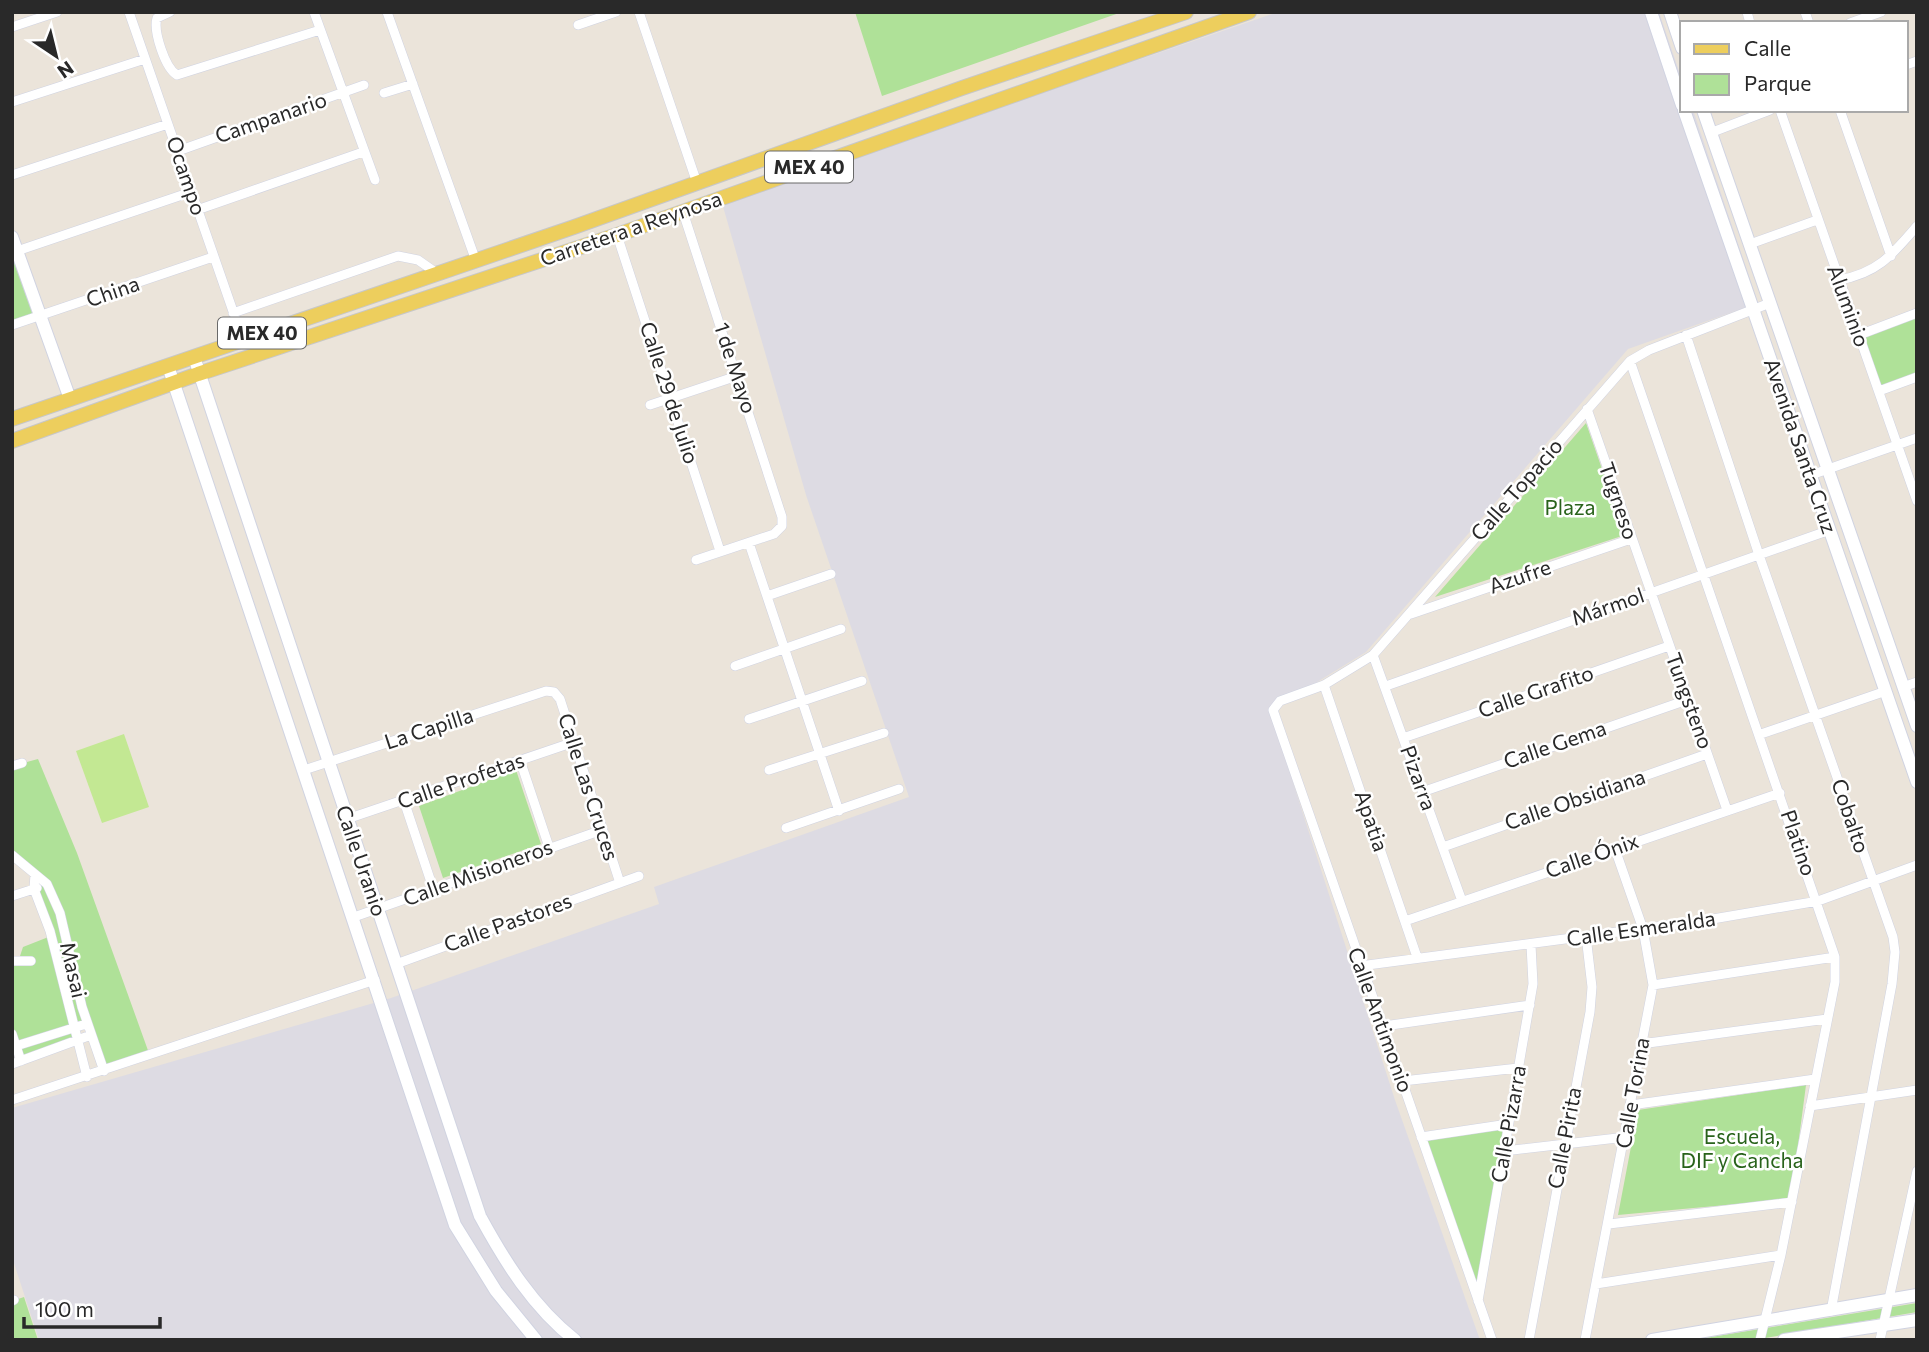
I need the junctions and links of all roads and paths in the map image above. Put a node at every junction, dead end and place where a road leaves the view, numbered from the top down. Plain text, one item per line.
1 (57, 12) edge
2 (129, 12) edge
3 (170, 12) edge
4 (314, 12) edge
5 (387, 12) edge
6 (616, 12) edge
7 (639, 12) edge
8 (1186, 12) edge
9 (1249, 12) edge
10 (1669, 12) edge
11 (1881, 12) edge
12 (1652, 15) edge
13 (1163, 20) junction
14 (1856, 21) edge
15 (578, 25) dead end
16 (12, 27) edge
17 (320, 30) junction
18 (1169, 40) junction
19 (1680, 42) edge
20 (145, 59) junction
21 (413, 84) junction
22 (364, 85) dead end
23 (343, 93) junction
24 (384, 93) dead end
25 (1680, 99) edge
26 (12, 102) edge
27 (1685, 112) edge
28 (1704, 112) edge
29 (1765, 112) edge
30 (1781, 112) edge
31 (1841, 112) edge
32 (168, 124) junction
33 (1710, 133) junction
34 (178, 151) junction
35 (363, 152) junction
36 (741, 168) junction
37 (12, 175) edge
38 (375, 180) dead end
39 (697, 183) junction
40 (681, 189) junction
41 (191, 192) junction
42 (197, 210) junction
43 (683, 212) junction
44 (1817, 220) junction
45 (1917, 226) edge
46 (574, 227) junction
47 (634, 228) junction
48 (617, 234) junction
49 (12, 237) edge
50 (595, 242) junction
51 (1750, 244) junction
52 (17, 251) junction
53 (1891, 256) junction
54 (213, 257) junction
55 (476, 261) junction
56 (438, 274) junction
57 (1839, 280) junction
58 (357, 300) junction
59 (1770, 303) junction
60 (1752, 310) junction
61 (233, 313) junction
62 (1917, 313) edge
63 (41, 316) junction
64 (12, 326) edge
65 (315, 335) junction
66 (1686, 335) junction
67 (1859, 335) junction
68 (243, 340) junction
69 (194, 358) junction
70 (1630, 361) junction
71 (168, 366) junction
72 (198, 374) junction
73 (737, 376) junction
74 (1917, 377) edge
75 (174, 383) junction
76 (1879, 391) junction
77 (670, 398) junction
78 (70, 399) junction
79 (130, 399) junction
80 (650, 405) dead end
81 (1587, 409) junction
82 (12, 419) edge
83 (12, 436) edge
84 (1917, 438) edge
85 (12, 441) edge
86 (1896, 444) junction
87 (1828, 470) junction
88 (1811, 475) junction
89 (1917, 501) edge
90 (1830, 530) junction
91 (1631, 539) junction
92 (749, 543) junction
93 (720, 551) junction
94 (1759, 555) junction
95 (696, 559) dead end
96 (1704, 573) junction
97 (831, 574) dead end
98 (1652, 592) junction
99 (767, 596) junction
100 (1410, 614) junction
101 (841, 629) dead end
102 (1669, 646) junction
103 (783, 649) junction
104 (1373, 655) junction
105 (735, 666) dead end
106 (862, 681) dead end
107 (1917, 682) edge
108 (1324, 685) junction
109 (1386, 686) junction
110 (1903, 687) junction
111 (1886, 691) junction
112 (554, 692) joint
113 (1688, 700) junction
114 (1280, 701) joint
115 (801, 702) junction
116 (1815, 716) junction
117 (749, 719) dead end
118 (1917, 726) edge
119 (884, 733) dead end
120 (1760, 734) junction
121 (1403, 738) junction
122 (574, 742) junction
123 (1707, 754) junction
124 (819, 755) junction
125 (520, 760) junction
126 (328, 762) junction
127 (304, 770) junction
128 (769, 770) dead end
129 (1917, 782) edge
130 (899, 789) dead end
131 (1422, 792) junction
132 (1780, 793) junction
133 (404, 801) junction
134 (1727, 810) junction
135 (839, 811) junction
136 (347, 819) junction
137 (786, 828) dead end
138 (602, 830) junction
139 (549, 847) junction
140 (1443, 847) junction
141 (1615, 849) junction
142 (12, 855) edge
143 (1917, 865) edge
144 (34, 874) junction
145 (639, 876) dead end
146 (620, 883) junction
147 (1873, 883) junction
148 (47, 884) junction
149 (433, 888) junction
150 (34, 889) junction
151 (12, 896) edge
152 (1462, 901) junction
153 (1818, 901) junction
154 (377, 909) junction
155 (354, 918) junction
156 (1405, 921) junction
157 (1643, 929) junction
158 (64, 932) junction
159 (51, 936) junction
160 (1586, 936) junction
161 (1531, 945) junction
162 (1417, 957) junction
163 (1835, 957) junction
164 (12, 961) edge
165 (31, 961) dead end
166 (396, 964) junction
167 (1360, 967) junction
168 (375, 979) junction
169 (1653, 985) junction
170 (1530, 1005) junction
171 (1827, 1019) junction
172 (86, 1024) junction
173 (1384, 1026) junction
174 (73, 1028) junction
175 (12, 1034) edge
176 (91, 1035) junction
177 (78, 1040) junction
178 (1641, 1044) junction
179 (16, 1046) junction
180 (17, 1062) edge
181 (1518, 1068) junction
182 (104, 1071) junction
183 (87, 1077) junction
184 (1815, 1079) junction
185 (1403, 1081) junction
186 (1917, 1090) edge
187 (1872, 1096) junction
188 (12, 1100) edge
189 (1631, 1105) junction
190 (1810, 1106) junction
191 (1508, 1124) junction
192 (1626, 1137) junction
193 (1422, 1138) junction
194 (1563, 1144) junction
195 (1504, 1152) junction
196 (1917, 1173) edge
197 (1792, 1202) junction
198 (1609, 1224) junction
199 (1917, 1230) edge
200 (1905, 1231) junction
201 (500, 1254) junction
202 (1781, 1255) junction
203 (481, 1270) junction
204 (1596, 1284) junction
205 (1917, 1296) edge
206 (1891, 1301) junction
207 (1478, 1303) junction
208 (1831, 1311) junction
209 (1917, 1320) edge
210 (1766, 1321) junction
211 (1884, 1326) junction
212 (536, 1340) edge
213 (575, 1340) edge
214 (1492, 1340) edge
215 (1529, 1340) edge
216 (1585, 1340) edge
217 (1652, 1340) edge
218 (1760, 1340) edge
219 (1784, 1340) edge
220 (1880, 1340) edge

1 - 16 street
2 - 20 street, Ocampo
3 - 17 street
4 - 17 street
5 - 21 street
6 - 15 street
7 - 39 street
8 - 13 main road, Carretera a Reynosa / MEX 40
9 - 18 main road, Carretera a Reynosa / MEX 40
10 - 12 street
10 - 19 street
11 - 14 street
12 - 25 street
13 - 18 main road
13 - 36 main road, Carretera a Reynosa / MEX 40
17 - 23 street
18 - 43 main road, Carretera a Reynosa / MEX 40
20 - 26 street
20 - 32 street, Ocampo
21 - 24 street
21 - 55 street
22 - 23 street, Campanario
23 - 34 street, Campanario
23 - 35 street
27 - 60 street, Avenida Santa Cruz
28 - 33 street, Avenida Santa Cruz
29 - 33 street
30 - 44 street, Aluminio
31 - 53 street
32 - 34 street, Ocampo
32 - 37 street
33 - 51 street, Avenida Santa Cruz
34 - 41 street, Ocampo
35 - 38 street
35 - 42 street
36 - 39 main road, Carretera a Reynosa / MEX 40
36 - 43 main road
39 - 40 main road, Carretera a Reynosa / MEX 40
40 - 46 main road, Carretera a Reynosa / MEX 40
40 - 47 main road
41 - 42 street, Ocampo
41 - 52 street
42 - 54 street, Ocampo
43 - 47 main road, Carretera a Reynosa / MEX 40
43 - 73 street, 1 de Mayo
44 - 51 street
44 - 57 street, Aluminio
45 - 53 street
46 - 50 main road
46 - 55 main road, Carretera a Reynosa / MEX 40
47 - 48 main road, Carretera a Reynosa / MEX 40
48 - 50 main road, Carretera a Reynosa / MEX 40
48 - 77 street, Calle 29 de Julio
49 - 52 street
50 - 65 main road, Carretera a Reynosa / MEX 40
51 - 59 street, Avenida Santa Cruz
52 - 63 street
53 - 57 street
54 - 61 street, Ocampo
54 - 63 street, China
55 - 56 main road, Carretera a Reynosa / MEX 40
56 - 58 main road, Carretera a Reynosa / MEX 40
56 - 61 street
57 - 67 street, Aluminio
58 - 65 main road
58 - 68 main road, Carretera a Reynosa / MEX 40
59 - 60 street, Calle Topacio
59 - 87 street, Avenida Santa Cruz
60 - 66 street, Calle Topacio
60 - 88 street, Avenida Santa Cruz
61 - 68 street, Ocampo
62 - 67 street
63 - 64 street, China
63 - 78 street
65 - 72 main road, Carretera a Reynosa / MEX 40
66 - 70 street, Calle Topacio
66 - 94 street, Cobalto
67 - 76 street, Aluminio
68 - 69 main road, Carretera a Reynosa / MEX 40
69 - 71 main road, Carretera a Reynosa / MEX 40
69 - 72 street, Calle Uranio
70 - 81 street, Calle Topacio
70 - 96 street, Platino
71 - 75 street, Calle Uranio
71 - 78 main road, Carretera a Reynosa / MEX 40
72 - 75 main road, Carretera a Reynosa / MEX 40
72 - 126 street, Calle Uranio
73 - 77 street
73 - 92 street, 1 de Mayo
74 - 76 street
75 - 79 main road, Carretera a Reynosa / MEX 40
75 - 127 street, Calle Uranio
76 - 86 street, Aluminio
77 - 80 street
77 - 93 street, Calle 29 de Julio
78 - 79 main road
78 - 82 main road, Carretera a Reynosa / MEX 40
78 - 83 main road
79 - 85 main road, Carretera a Reynosa / MEX 40
81 - 91 street, Tugneso
81 - 100 street, Calle Topacio
84 - 86 street
86 - 87 street
86 - 89 street, Aluminio
87 - 88 street
87 - 110 street, Avenida Santa Cruz
88 - 90 street, Avenida Santa Cruz
90 - 94 street, Mármol
90 - 111 street, Avenida Santa Cruz
91 - 98 street, Tugneso
91 - 100 street, Azufre
92 - 93 street
92 - 99 street
93 - 95 street
94 - 96 street, Mármol
94 - 116 street, Cobalto
96 - 98 street, Mármol
96 - 120 street, Platino
97 - 99 street
98 - 102 street, Tungsteno
98 - 109 street, Mármol
99 - 103 street
100 - 104 street, Calle Topacio
101 - 103 street
102 - 113 street, Tungsteno
102 - 121 street, Calle Grafito
103 - 105 street
103 - 115 street
104 - 108 street, Calle Topacio
104 - 109 street, Pizarra
106 - 115 street
107 - 110 street
108 - 114 street, Calle Topacio
108 - 156 street, Apatia
109 - 121 street, Pizarra
110 - 118 street, Avenida Santa Cruz
111 - 116 street
111 - 129 street, Avenida Santa Cruz
112 - 122 street, Calle Las Cruces
112 - 126 street, La Capilla
113 - 123 street, Tungsteno
113 - 131 street, Calle Gema
114 - 167 street, Calle Antimonio
115 - 117 street
115 - 124 street
116 - 120 street
116 - 147 street, Cobalto
119 - 124 street
120 - 132 street, Platino
121 - 131 street, Pizarra
122 - 125 street, Calle Profetas
122 - 138 street, Calle Las Cruces
123 - 134 street, Tungsteno
123 - 140 street, Calle Obsidiana
124 - 128 street
124 - 135 street
125 - 133 street, Calle Profetas
125 - 139 street
126 - 127 street, La Capilla
126 - 136 street, Calle Uranio
127 - 155 street, Calle Uranio
130 - 135 street
131 - 140 street, Pizarra
132 - 134 street, Calle Ónix
132 - 153 street, Platino
133 - 136 street, Calle Profetas
133 - 149 street
134 - 141 street, Calle Ónix
135 - 137 street
136 - 154 street, Calle Uranio
138 - 139 street, Calle Misioneros
138 - 146 street, Calle Las Cruces
139 - 149 street, Calle Misioneros
140 - 152 street, Pizarra
141 - 152 street, Calle Ónix
141 - 157 street, Calle Torina
142 - 144 street, Masai
143 - 147 street, Calle Esmeralda
144 - 148 street, Masai
144 - 150 street, Masai
145 - 146 street, Calle Pastores
146 - 166 street, Calle Pastores
147 - 153 street, Calle Esmeralda
147 - 187 street, Cobalto
148 - 150 street
148 - 158 street, Masai
149 - 154 street, Calle Misioneros
150 - 151 street
150 - 159 street, Masai
152 - 156 street, Calle Ónix
153 - 157 street, Calle Esmeralda
153 - 163 street, Platino
154 - 155 street, Calle Misioneros
154 - 166 street, Calle Uranio
155 - 168 street, Calle Uranio
156 - 162 street, Apatia
157 - 160 street, Calle Esmeralda
157 - 169 street, Calle Torina
158 - 159 street
158 - 172 street, Masai
159 - 174 street, Masai
160 - 161 street, Calle Esmeralda
160 - 194 street, Calle Pirita
161 - 162 street, Calle Esmeralda
161 - 170 street, Calle Pizarra
162 - 167 street, Calle Esmeralda
163 - 169 street
163 - 171 street, Platino
164 - 165 street
166 - 201 street, Calle Uranio
167 - 173 street, Calle Antimonio
168 - 182 street
168 - 203 street, Calle Uranio
169 - 178 street, Calle Torina
170 - 173 street
170 - 181 street, Calle Pizarra
171 - 178 street
171 - 184 street, Platino
172 - 174 street
172 - 176 street, Masai
173 - 185 street, Calle Antimonio
174 - 177 street, Masai
174 - 179 street
175 - 179 street
176 - 177 street
176 - 182 street, Masai
177 - 180 street
177 - 183 street, Masai
178 - 189 street, Calle Torina
179 - 180 street
181 - 185 street
181 - 191 street, Calle Pizarra
182 - 183 street
183 - 188 street
184 - 189 street
184 - 190 street, Platino
185 - 193 street, Calle Antimonio
186 - 187 street
187 - 190 street
187 - 208 street, Cobalto
189 - 192 street, Calle Torina
190 - 197 street, Platino
191 - 193 street
191 - 195 street, Calle Pizarra
192 - 194 street
192 - 198 street, Calle Torina
193 - 207 street, Calle Antimonio
194 - 195 street
194 - 215 street, Calle Pirita
195 - 207 street, Calle Pizarra
196 - 200 street
197 - 198 street
197 - 202 street, Platino
198 - 204 street, Calle Torina
199 - 200 street
200 - 206 street
201 - 203 street
201 - 213 street, Calle Uranio
202 - 204 street
202 - 210 street, Platino
203 - 212 street, Calle Uranio
204 - 216 street, Calle Torina
205 - 206 street
206 - 208 street
206 - 211 street
207 - 214 street, Calle Antimonio
208 - 210 street
209 - 211 street
210 - 217 street
210 - 218 street, Platino
211 - 219 street
211 - 220 street

